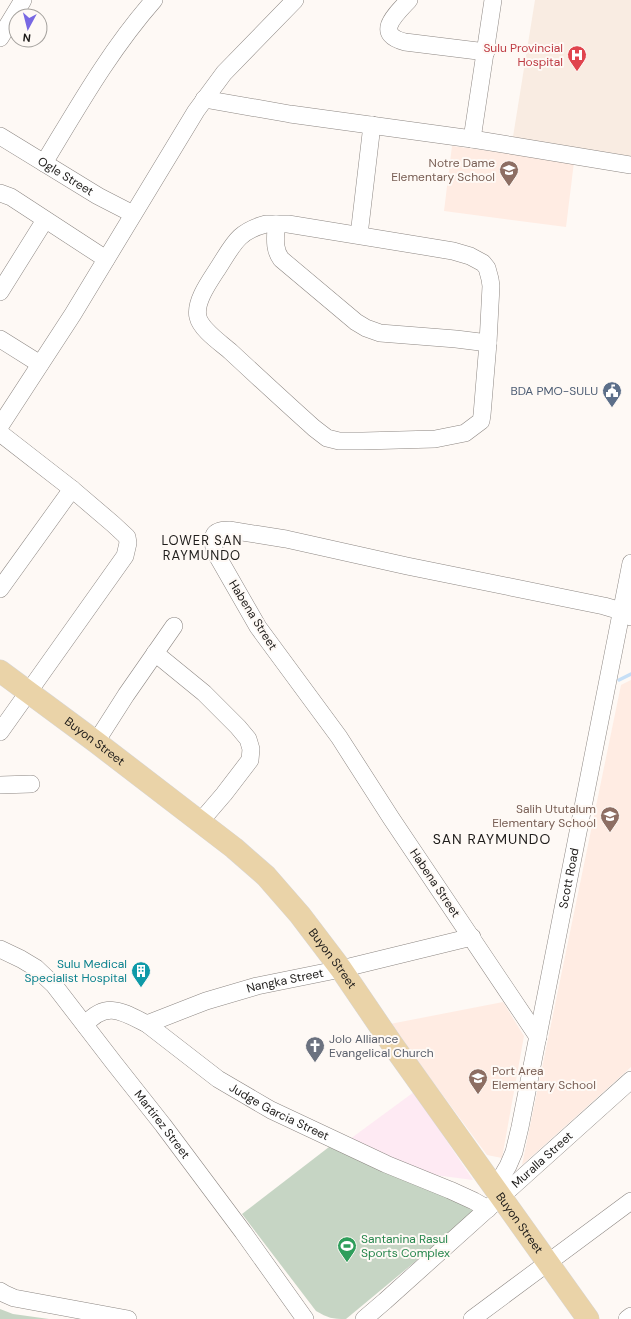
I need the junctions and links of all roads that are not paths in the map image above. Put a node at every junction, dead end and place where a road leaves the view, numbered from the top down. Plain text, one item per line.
1 (23, 0) edge
2 (154, 0) edge
3 (295, 0) edge
4 (409, 0) edge
5 (493, 0) edge
6 (0, 38) edge
7 (486, 52) junction
8 (204, 99) junction
9 (372, 125) junction
10 (0, 136) edge
11 (472, 140) junction
12 (44, 163) junction
13 (631, 166) edge
14 (0, 193) edge
15 (133, 214) junction
16 (45, 220) junction
17 (276, 224) junction
18 (359, 235) junction
19 (106, 259) junction
20 (0, 292) edge
21 (0, 338) edge
22 (488, 343) junction
23 (40, 364) junction
24 (0, 426) edge
25 (0, 433) edge
26 (72, 489) junction
27 (631, 563) edge
28 (0, 589) edge
29 (626, 614) edge
30 (174, 626) dead end
31 (155, 653) junction
32 (0, 671) edge
33 (28, 693) junction
34 (0, 732) edge
35 (96, 742) junction
36 (0, 784) edge
37 (31, 784) dead end
38 (200, 822) junction
39 (472, 937) junction
40 (0, 949) edge
41 (341, 969) junction
42 (147, 1024) junction
43 (85, 1025) junction
44 (538, 1037) junction
45 (631, 1080) edge
46 (494, 1198) junction
47 (631, 1201) edge
48 (547, 1263) junction
49 (0, 1291) edge
50 (631, 1316) edge
51 (126, 1319) edge
52 (305, 1319) edge
53 (364, 1319) edge
54 (472, 1319) edge
55 (588, 1319) edge
56 (627, 1319) edge

1 - 6 street
2 - 12 street
3 - 8 street
4 - 7 street
5 - 7 street
7 - 11 street
8 - 9 street
8 - 15 street
9 - 11 street
9 - 18 street
10 - 12 street, Ogle Street
11 - 13 street
12 - 15 street, Ogle Street
14 - 16 street
15 - 19 street
16 - 19 street
16 - 20 street
17 - 18 street
17 - 22 street
17 - 22 street
18 - 22 street
19 - 23 street
21 - 23 street
23 - 24 street
25 - 26 street
26 - 28 street
26 - 33 street
27 - 29 street, Scott Road
29 - 39 street, Habena Street
29 - 44 street, Scott Road
30 - 31 street
31 - 35 street
31 - 38 street
32 - 33 main road, Buyon Street
33 - 34 street
33 - 35 main road, Buyon Street
35 - 38 main road, Buyon Street
36 - 37 street
38 - 41 main road, Buyon Street
39 - 41 street, Nangka Street
39 - 44 street, Habena Street
40 - 43 street, Martirez Street
41 - 42 street, Nangka Street
41 - 46 main road, Buyon Street
42 - 43 street, Judge Garcia Street
42 - 46 street, Judge Garcia Street
43 - 52 street, Martirez Street
44 - 46 street, Scott Road
45 - 46 street, Muralla Street
46 - 48 main road, Buyon Street
46 - 53 street, Muralla Street
47 - 48 street
48 - 54 street
48 - 55 main road, Buyon Street
49 - 51 street
50 - 56 street

